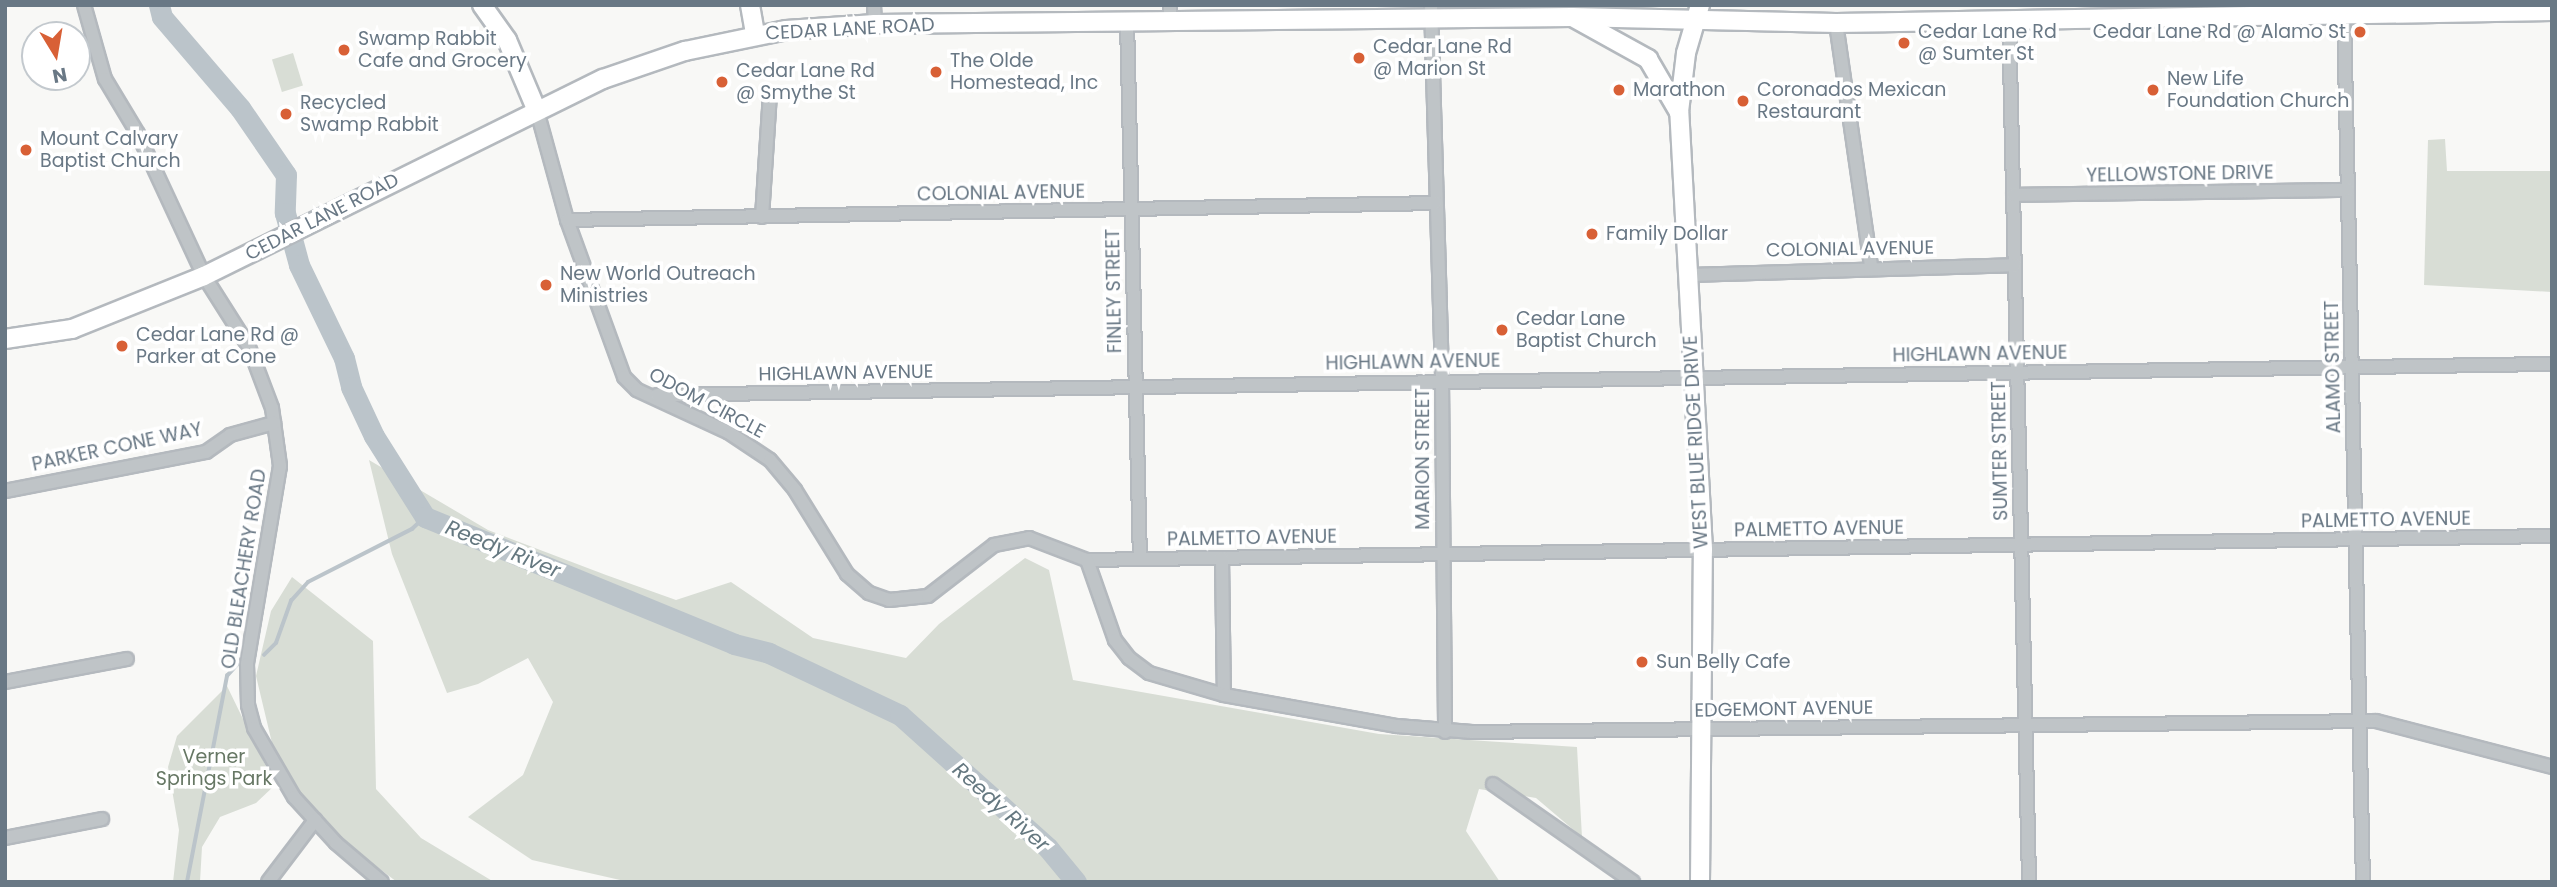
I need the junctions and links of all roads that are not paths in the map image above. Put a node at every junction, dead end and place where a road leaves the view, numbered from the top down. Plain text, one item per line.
1 (84, 5) edge
2 (482, 5) edge
3 (750, 5) edge
4 (874, 5) edge
5 (1607, 5) edge
6 (1431, 12) edge
7 (2552, 12) edge
8 (1170, 13) edge
9 (1698, 13) edge
10 (2344, 13) junction
11 (1572, 17) junction
12 (1548, 18) junction
13 (2008, 18) junction
14 (1127, 22) junction
15 (1836, 23) junction
16 (875, 24) junction
17 (755, 34) junction
18 (770, 93) dead end
19 (537, 111) junction
20 (1679, 112) junction
21 (2348, 190) junction
22 (2013, 195) junction
23 (1436, 202) junction
24 (1131, 210) junction
25 (762, 217) junction
26 (567, 220) junction
27 (2015, 265) junction
28 (1871, 267) junction
29 (1687, 275) junction
30 (204, 276) junction
31 (5, 339) edge
32 (2552, 364) edge
33 (2352, 368) junction
34 (2017, 373) junction
35 (1693, 378) junction
36 (1442, 380) junction
37 (1136, 387) junction
38 (654, 395) junction
39 (274, 423) junction
40 (5, 491) edge
41 (2552, 536) edge
42 (2356, 540) junction
43 (2021, 545) junction
44 (1703, 550) junction
45 (1443, 555) junction
46 (1222, 558) junction
47 (1140, 559) junction
48 (1087, 560) junction
49 (127, 659) dead end
50 (5, 682) edge
51 (1224, 695) junction
52 (2359, 721) junction
53 (2026, 725) junction
54 (1701, 729) junction
55 (1445, 732) junction
56 (2552, 767) edge
57 (1493, 784) dead end
58 (102, 819) dead end
59 (315, 820) junction
60 (5, 838) edge
61 (268, 882) edge
62 (382, 882) edge
63 (1633, 882) edge
64 (1700, 882) edge
65 (2029, 882) edge
66 (2363, 882) edge

1 - 30 street, OLD BLEACHERY ROAD
2 - 19 main road
3 - 17 main road
4 - 16 street
5 - 12 main road, CEDAR LANE ROAD
6 - 8 main road, CEDAR LANE ROAD
6 - 12 main road, CEDAR LANE ROAD
6 - 23 street, MARION STREET
7 - 10 main road, CEDAR LANE ROAD
8 - 14 main road, CEDAR LANE ROAD
9 - 11 main road, CEDAR LANE ROAD
9 - 15 main road, CEDAR LANE ROAD
9 - 20 main road, WEST BLUE RIDGE DRIVE
10 - 13 main road, CEDAR LANE ROAD
10 - 21 street, ALAMO STREET
11 - 12 main road, CEDAR LANE ROAD
11 - 20 main road
13 - 15 main road, CEDAR LANE ROAD
13 - 22 street, SUMTER STREET
14 - 16 main road, CEDAR LANE ROAD
14 - 24 street, FINLEY STREET
15 - 28 street
16 - 17 main road, CEDAR LANE ROAD
17 - 19 main road, CEDAR LANE ROAD
18 - 25 street
19 - 26 street, ODOM CIRCLE
19 - 30 main road, CEDAR LANE ROAD
20 - 29 main road, WEST BLUE RIDGE DRIVE
21 - 22 street, YELLOWSTONE DRIVE
21 - 33 street, ALAMO STREET
22 - 27 street, SUMTER STREET
23 - 24 street, COLONIAL AVENUE
23 - 36 street, MARION STREET
24 - 25 street, COLONIAL AVENUE
24 - 37 street, FINLEY STREET
25 - 26 street, COLONIAL AVENUE
26 - 38 street, ODOM CIRCLE
27 - 28 street, COLONIAL AVENUE
27 - 34 street, SUMTER STREET
28 - 29 street, COLONIAL AVENUE
29 - 35 main road, WEST BLUE RIDGE DRIVE
30 - 31 main road, CEDAR LANE ROAD
30 - 39 street, OLD BLEACHERY ROAD
32 - 33 street, HIGHLAWN AVENUE
33 - 34 street, HIGHLAWN AVENUE
33 - 42 street, ALAMO STREET
34 - 35 street, HIGHLAWN AVENUE
34 - 43 street, SUMTER STREET
35 - 36 street, HIGHLAWN AVENUE
35 - 44 main road, WEST BLUE RIDGE DRIVE
36 - 37 street, HIGHLAWN AVENUE
36 - 45 street, MARION STREET
37 - 38 street, HIGHLAWN AVENUE
37 - 47 street, FINLEY STREET
38 - 48 street, ODOM CIRCLE
39 - 40 street, PARKER CONE WAY
39 - 59 street, OLD BLEACHERY ROAD
41 - 42 street, PALMETTO AVENUE
42 - 43 street, PALMETTO AVENUE
42 - 52 street, ALAMO STREET
43 - 44 street, PALMETTO AVENUE
43 - 53 street, SUMTER STREET
44 - 45 street, PALMETTO AVENUE
44 - 54 main road, WEST BLUE RIDGE DRIVE
45 - 46 street, PALMETTO AVENUE
45 - 55 street, MARION STREET
46 - 47 street, PALMETTO AVENUE
46 - 51 street
47 - 48 street, PALMETTO AVENUE
48 - 51 street, EDGEMONT AVENUE
49 - 50 street
51 - 55 street, EDGEMONT AVENUE
52 - 53 street, EDGEMONT AVENUE
52 - 56 street, EDGEMONT AVENUE
52 - 66 street, ALAMO STREET
53 - 54 street, EDGEMONT AVENUE
53 - 65 street, SUMTER STREET
54 - 55 street, EDGEMONT AVENUE
54 - 64 main road, WEST BLUE RIDGE DRIVE
57 - 63 street
58 - 60 street
59 - 61 street
59 - 62 street, OLD BLEACHERY ROAD

